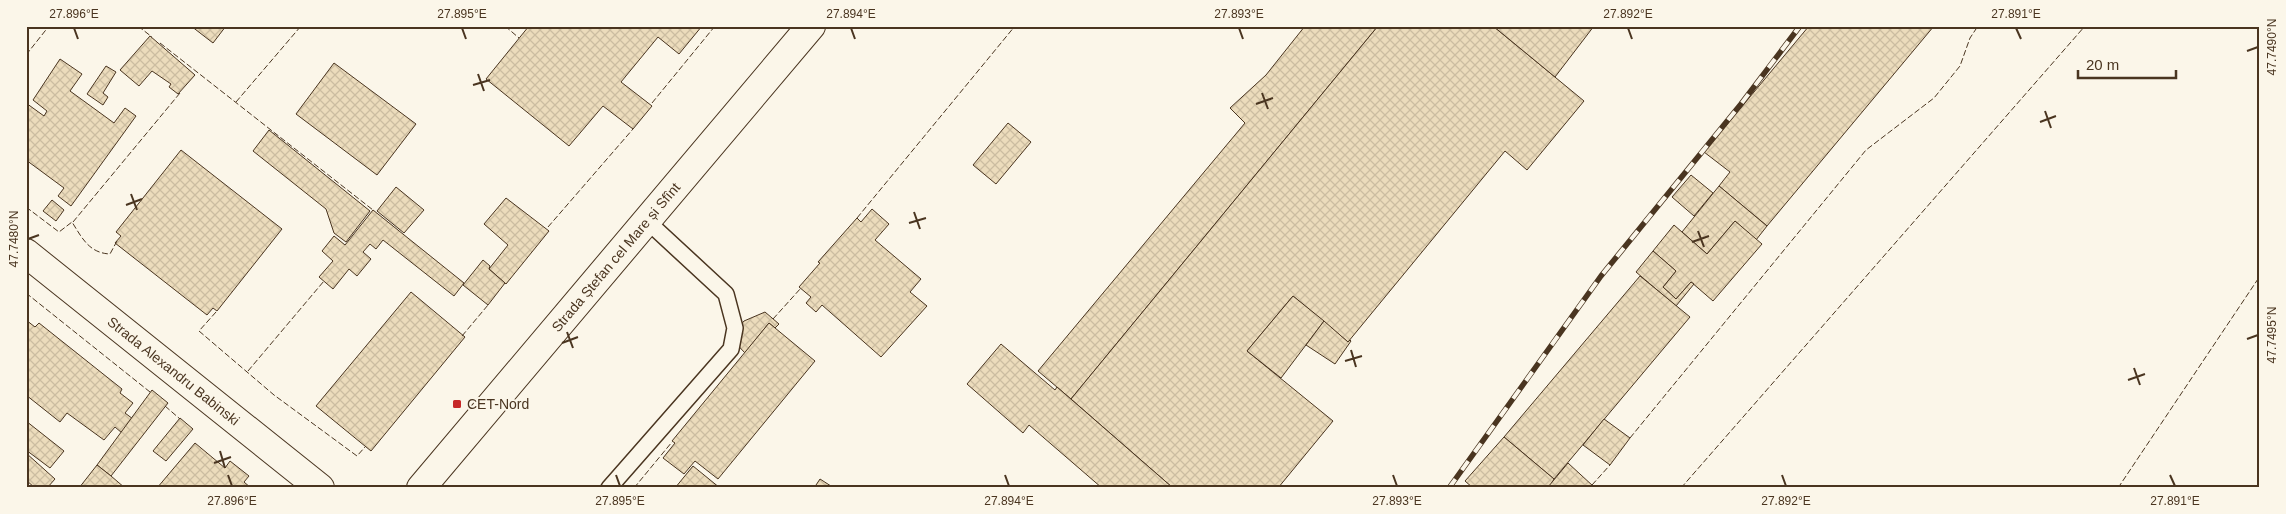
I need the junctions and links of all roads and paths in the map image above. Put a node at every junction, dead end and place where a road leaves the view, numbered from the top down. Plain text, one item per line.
1 (810, 26) edge
2 (646, 220) junction
3 (26, 254) edge
4 (320, 488) edge
5 (420, 488) edge
6 (609, 488) edge

1 - 2 main road, Strada Ștefan cel Mare și Sfînt
2 - 5 main road, Strada Ștefan cel Mare și Sfînt
2 - 6 lane
3 - 4 main road, Strada Alexandru Babinski

